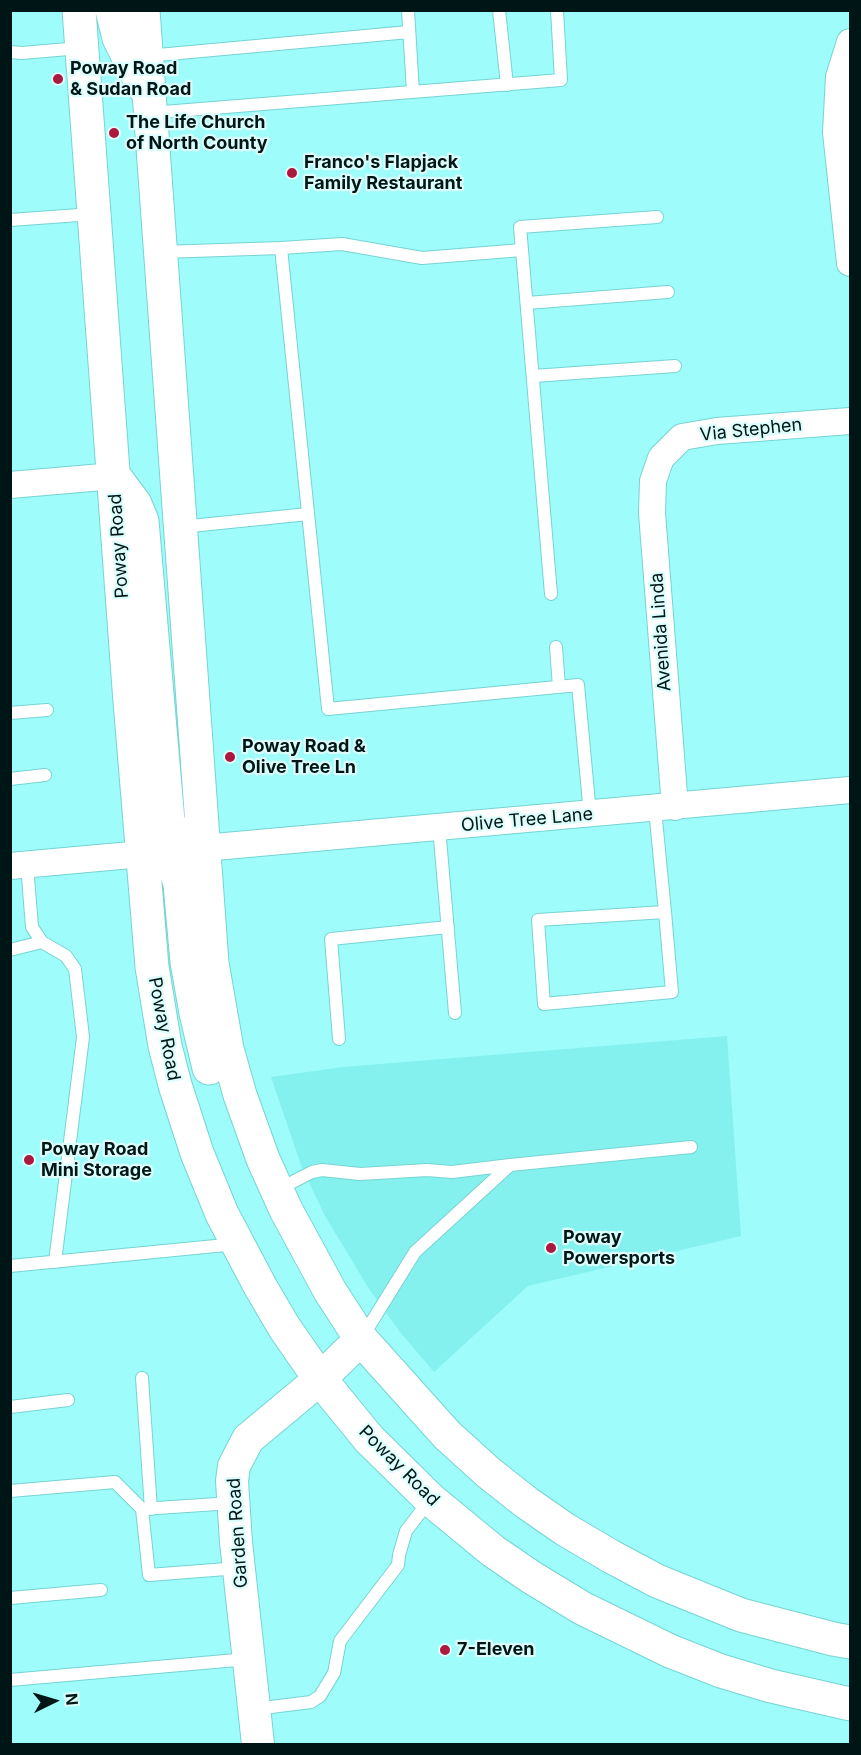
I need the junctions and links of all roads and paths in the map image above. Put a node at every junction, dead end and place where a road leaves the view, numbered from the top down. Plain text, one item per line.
1 (79, 10) edge
2 (112, 10) edge
3 (143, 10) edge
4 (408, 10) edge
5 (499, 10) edge
6 (557, 10) edge
7 (409, 32) junction
8 (850, 42) edge
9 (82, 48) junction
10 (10, 52) edge
11 (146, 56) junction
12 (845, 77) edge
13 (507, 85) junction
14 (413, 92) junction
15 (149, 104) junction
16 (94, 214) junction
17 (657, 217) dead end
18 (10, 220) edge
19 (281, 248) junction
20 (522, 250) junction
21 (160, 252) junction
22 (850, 263) edge
23 (668, 291) dead end
24 (527, 303) junction
25 (675, 366) dead end
26 (533, 376) junction
27 (850, 421) edge
28 (661, 459) joint
29 (114, 476) junction
30 (10, 486) edge
31 (308, 514) junction
32 (179, 528) junction
33 (551, 594) dead end
34 (556, 647) dead end
35 (559, 687) junction
36 (47, 710) dead end
37 (10, 713) edge
38 (45, 775) dead end
39 (10, 779) edge
40 (850, 790) edge
41 (665, 808) junction
42 (590, 814) junction
43 (439, 827) junction
44 (203, 848) junction
45 (142, 854) junction
46 (19, 866) edge
47 (664, 912) junction
48 (448, 927) junction
49 (42, 942) junction
50 (10, 950) edge
51 (454, 1013) dead end
52 (339, 1039) dead end
53 (691, 1148) dead end
54 (263, 1159) junction
55 (510, 1165) junction
56 (277, 1190) junction
57 (237, 1244) junction
58 (55, 1262) junction
59 (10, 1266) edge
60 (361, 1339) junction
61 (142, 1378) dead end
62 (320, 1379) junction
63 (68, 1400) dead end
64 (10, 1407) edge
65 (10, 1491) edge
66 (431, 1500) junction
67 (233, 1503) junction
68 (146, 1509) junction
69 (239, 1568) junction
70 (101, 1590) dead end
71 (10, 1598) edge
72 (850, 1642) edge
73 (249, 1659) junction
74 (10, 1680) edge
75 (850, 1704) edge
76 (255, 1709) junction
77 (258, 1744) edge

1 - 9 main road, Poway Road
2 - 15 main road
3 - 11 main road
4 - 7 lane
5 - 13 lane
6 - 13 lane
7 - 11 lane
7 - 14 lane
8 - 12 street
9 - 10 lane
9 - 16 main road, Poway Road
11 - 15 main road
12 - 22 street
13 - 14 lane
14 - 15 lane
15 - 21 main road
16 - 18 lane
16 - 29 main road, Poway Road
17 - 20 lane
19 - 20 lane
19 - 21 lane
19 - 31 lane
20 - 24 lane
21 - 32 main road
23 - 24 lane
24 - 26 lane
25 - 26 lane
26 - 33 lane
27 - 28 street, Via Stephen
28 - 41 street, Avenida Linda
29 - 30 street
29 - 44 main road
29 - 45 main road, Poway Road
31 - 32 lane
31 - 35 lane
32 - 44 main road
34 - 35 lane
35 - 42 lane
36 - 37 lane
38 - 39 lane
40 - 41 street, Olive Tree Lane
41 - 42 street, Olive Tree Lane
41 - 47 lane
42 - 43 street, Olive Tree Lane
43 - 44 street, Olive Tree Lane
43 - 48 lane
44 - 54 main road
45 - 46 street
45 - 54 main road
45 - 57 main road, Poway Road
46 - 49 lane
47 - 47 lane
48 - 51 lane
48 - 52 lane
49 - 50 lane
49 - 58 lane
53 - 55 lane
54 - 56 main road
55 - 56 lane
55 - 60 lane
56 - 60 main road
57 - 58 lane
57 - 62 main road, Poway Road
58 - 59 lane
60 - 62 street, Garden Road
60 - 72 main road
61 - 68 lane
62 - 66 main road, Poway Road
62 - 67 street, Garden Road
63 - 64 lane
65 - 68 lane
66 - 75 main road, Poway Road
66 - 76 lane
67 - 68 lane
67 - 69 street, Garden Road
68 - 69 lane
69 - 73 street, Garden Road
70 - 71 lane
73 - 74 lane
73 - 76 street, Garden Road
76 - 77 street, Garden Road

